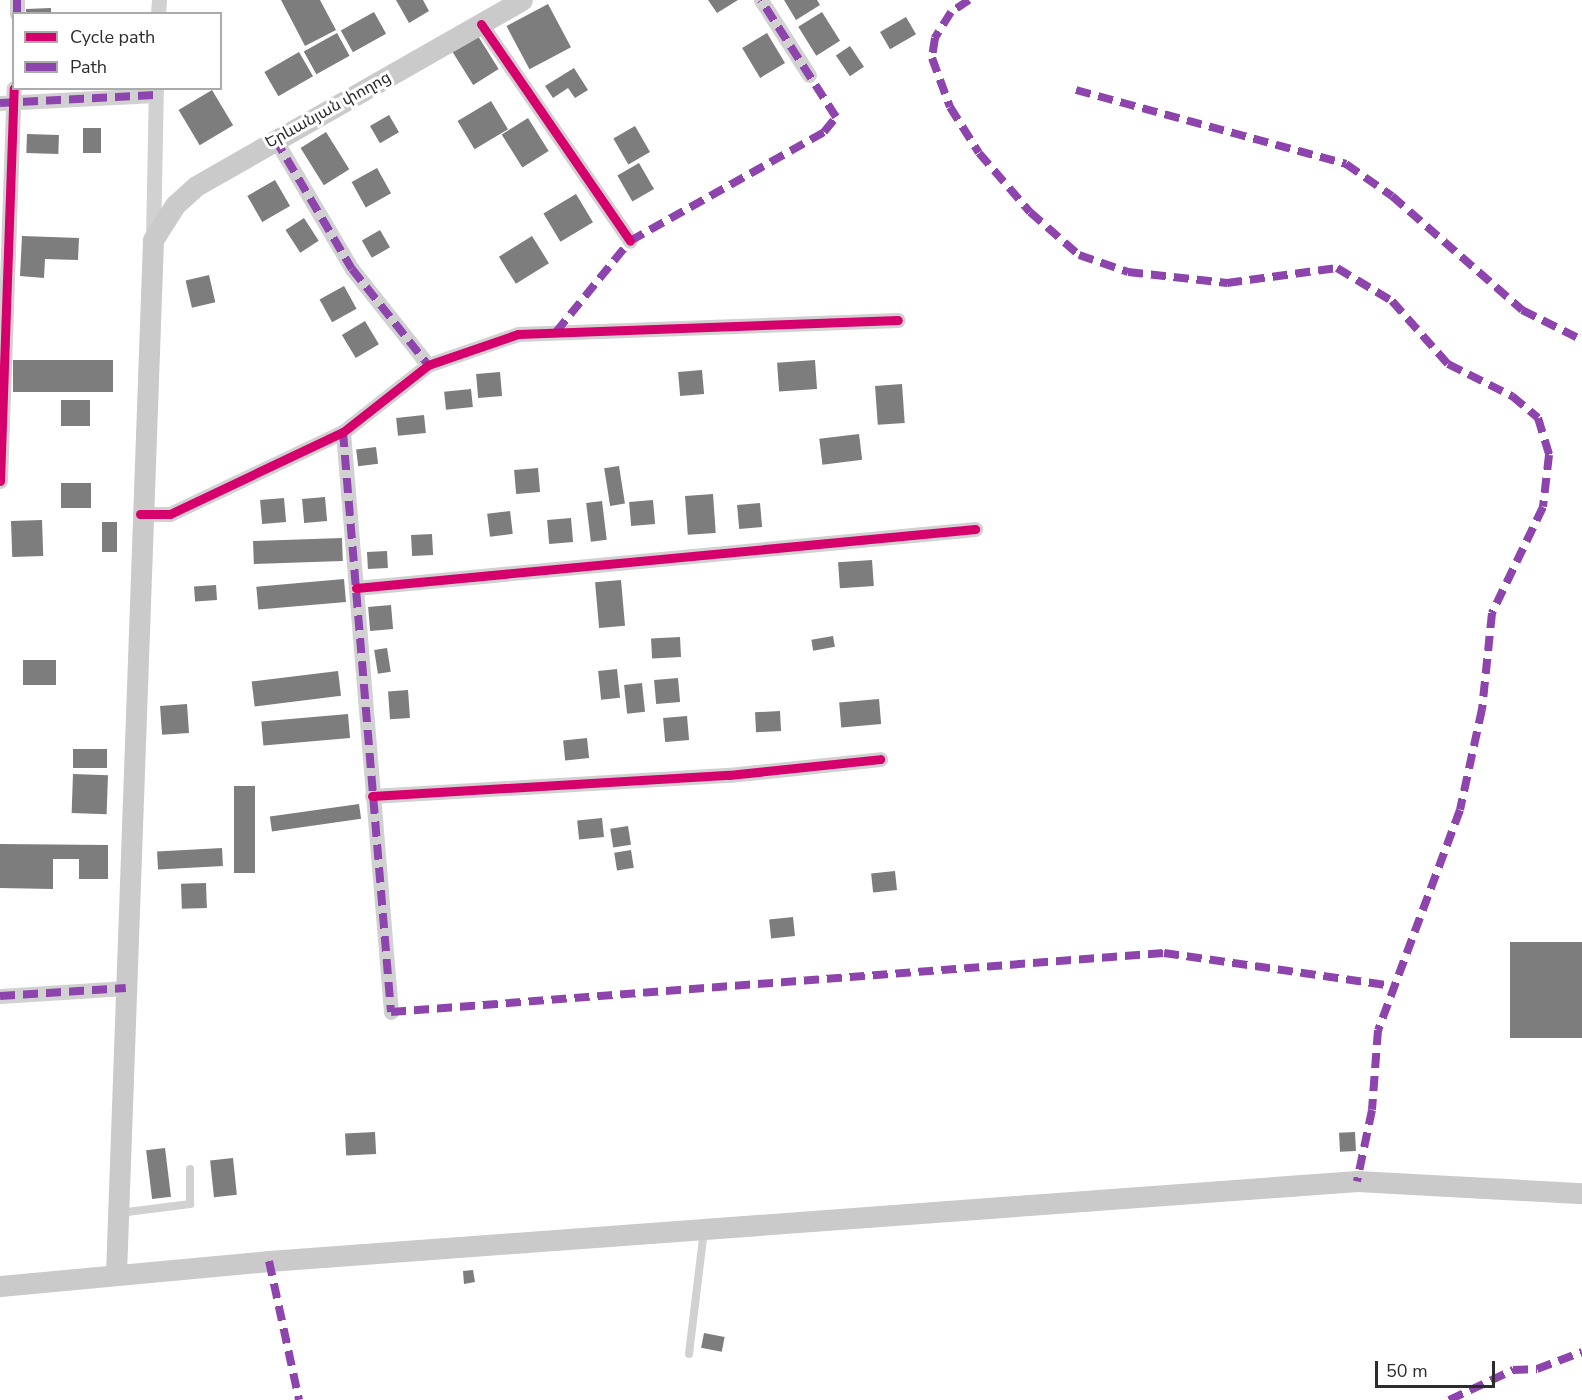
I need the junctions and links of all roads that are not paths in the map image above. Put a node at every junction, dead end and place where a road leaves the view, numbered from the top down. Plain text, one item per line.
1 (522, 0) edge
2 (761, 0) edge
3 (481, 24) junction
4 (809, 75) dead end
5 (155, 92) edge
6 (9, 98) edge
7 (275, 140) junction
8 (153, 240) junction
9 (630, 241) dead end
10 (898, 320) dead end
11 (428, 365) junction
12 (343, 432) junction
13 (0, 481) edge
14 (140, 514) junction
15 (975, 529) dead end
16 (356, 588) junction
17 (880, 759) dead end
18 (372, 796) junction
19 (126, 988) junction
20 (0, 996) edge
21 (390, 1012) dead end
22 (190, 1169) dead end
23 (1582, 1193) edge
24 (118, 1214) junction
25 (704, 1229) junction
26 (116, 1274) junction
27 (0, 1286) edge
28 (689, 1354) dead end

1 - 3 main road, Երևանյան փողոց
2 - 4 street
3 - 7 main road, Երևանյան փողոց
3 - 9 street
5 - 6 street
5 - 8 street
6 - 13 street
7 - 8 main road, Երևանյան փողոց
7 - 11 street
8 - 14 main road
10 - 11 street
11 - 12 street
12 - 14 street
12 - 16 street
14 - 19 main road
15 - 16 street
16 - 18 street
17 - 18 street
18 - 21 street
19 - 20 street
19 - 24 main road
22 - 24 lane
23 - 25 main road
24 - 26 main road
25 - 26 main road
25 - 28 lane
26 - 27 main road

